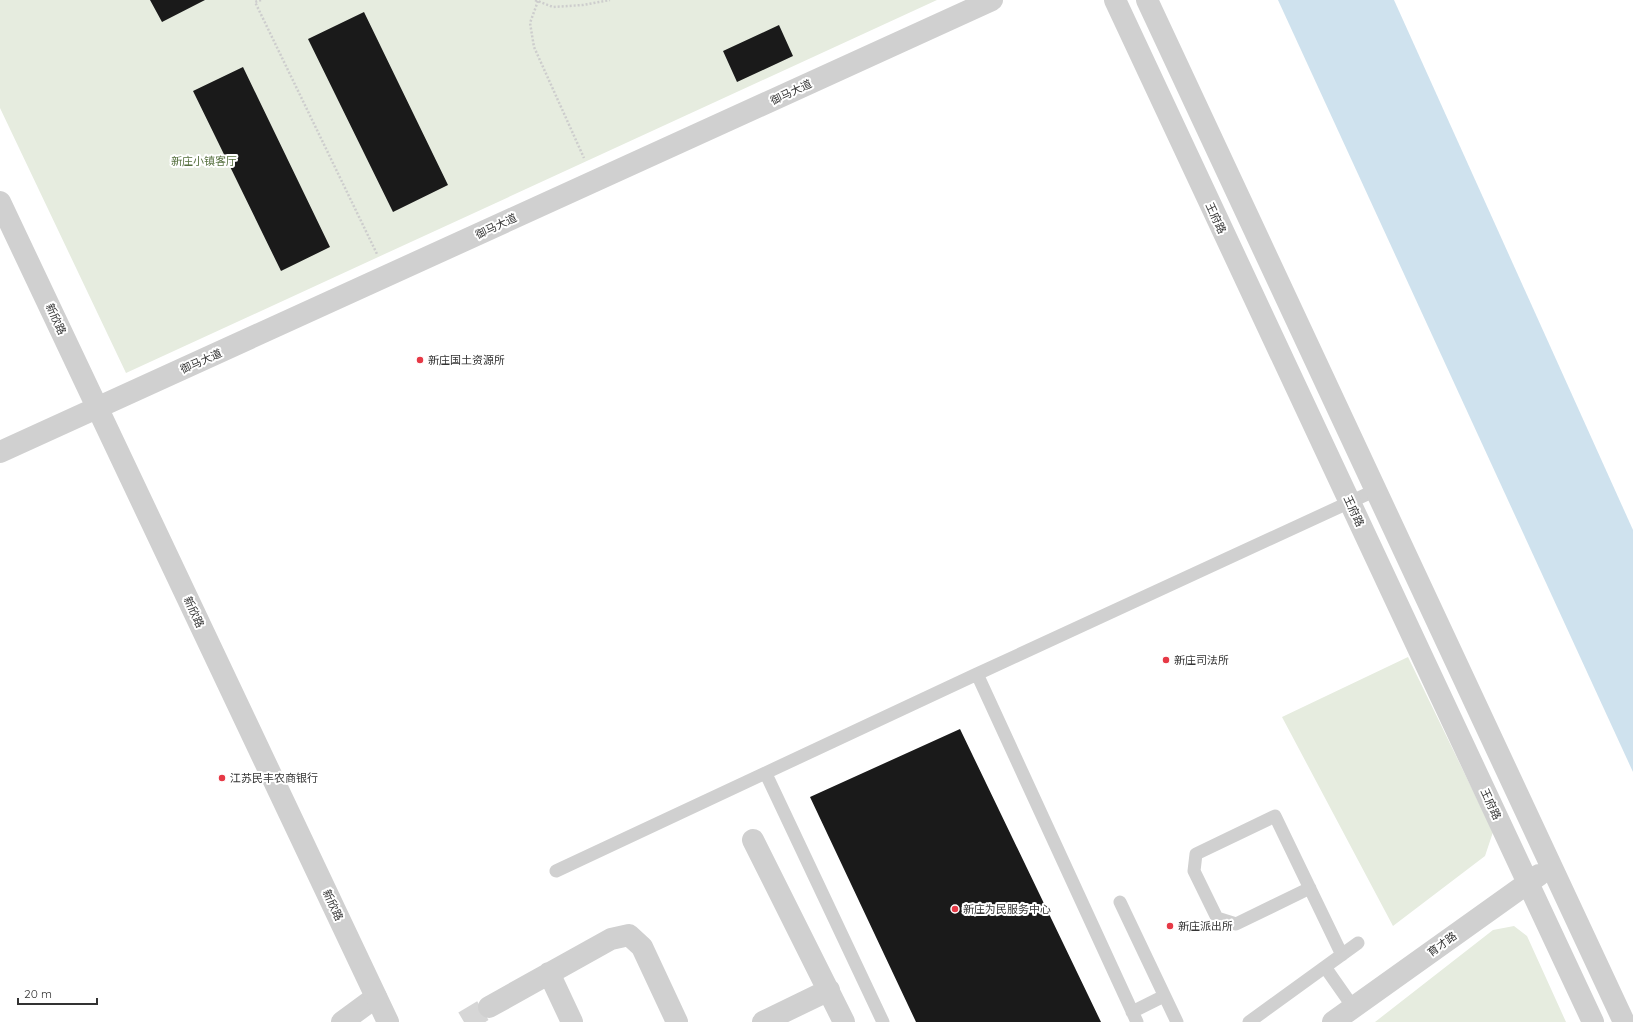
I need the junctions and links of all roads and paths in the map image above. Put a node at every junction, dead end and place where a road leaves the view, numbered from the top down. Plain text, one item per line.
1 (261, 0) edge
2 (610, 0) edge
3 (992, 0) edge
4 (1115, 0) edge
5 (1147, 0) edge
6 (536, 1) edge
7 (595, 181) junction
8 (0, 202) edge
9 (388, 276) junction
10 (97, 407) junction
11 (0, 452) edge
12 (1376, 490) junction
13 (1350, 502) junction
14 (977, 674) junction
15 (766, 774) junction
16 (753, 840) dead end
17 (1551, 866) junction
18 (556, 871) dead end
19 (1528, 883) junction
20 (1310, 888) junction
21 (1120, 902) dead end
22 (1358, 944) dead end
23 (1342, 955) junction
24 (1325, 967) junction
25 (549, 973) junction
26 (829, 990) junction
27 (376, 996) junction
28 (1164, 996) junction
29 (1353, 1007) junction
30 (489, 1008) tunnel mouth
31 (1135, 1017) edge
32 (342, 1022) edge
33 (388, 1022) edge
34 (572, 1022) edge
35 (677, 1022) edge
36 (763, 1022) edge
37 (844, 1022) edge
38 (883, 1022) edge
39 (1177, 1022) edge
40 (1249, 1022) edge
41 (1333, 1022) edge
42 (1593, 1022) edge
43 (1624, 1022) edge

1 - 9 path
2 - 6 path
3 - 7 street, 御马大道
4 - 13 street, 王府路
5 - 12 street
6 - 7 path
7 - 9 street, 御马大道
8 - 10 street, 新欣路
9 - 10 street, 御马大道
10 - 11 street, 御马大道
10 - 27 street, 新欣路
12 - 13 lane
12 - 17 street
13 - 14 lane
13 - 19 street, 王府路
14 - 15 lane
14 - 31 lane
15 - 18 lane
15 - 38 lane
16 - 26 street
17 - 19 street, 育才路
17 - 43 street
19 - 29 street, 育才路
19 - 42 street, 王府路
20 - 20 lane
20 - 23 lane
21 - 28 lane
22 - 23 lane
23 - 24 lane
24 - 29 lane
24 - 40 lane
25 - 30 street
25 - 34 street
25 - 35 street
26 - 36 street
26 - 37 street
27 - 32 street
27 - 33 street, 新欣路
28 - 31 lane
28 - 39 lane
29 - 41 street, 育才路

